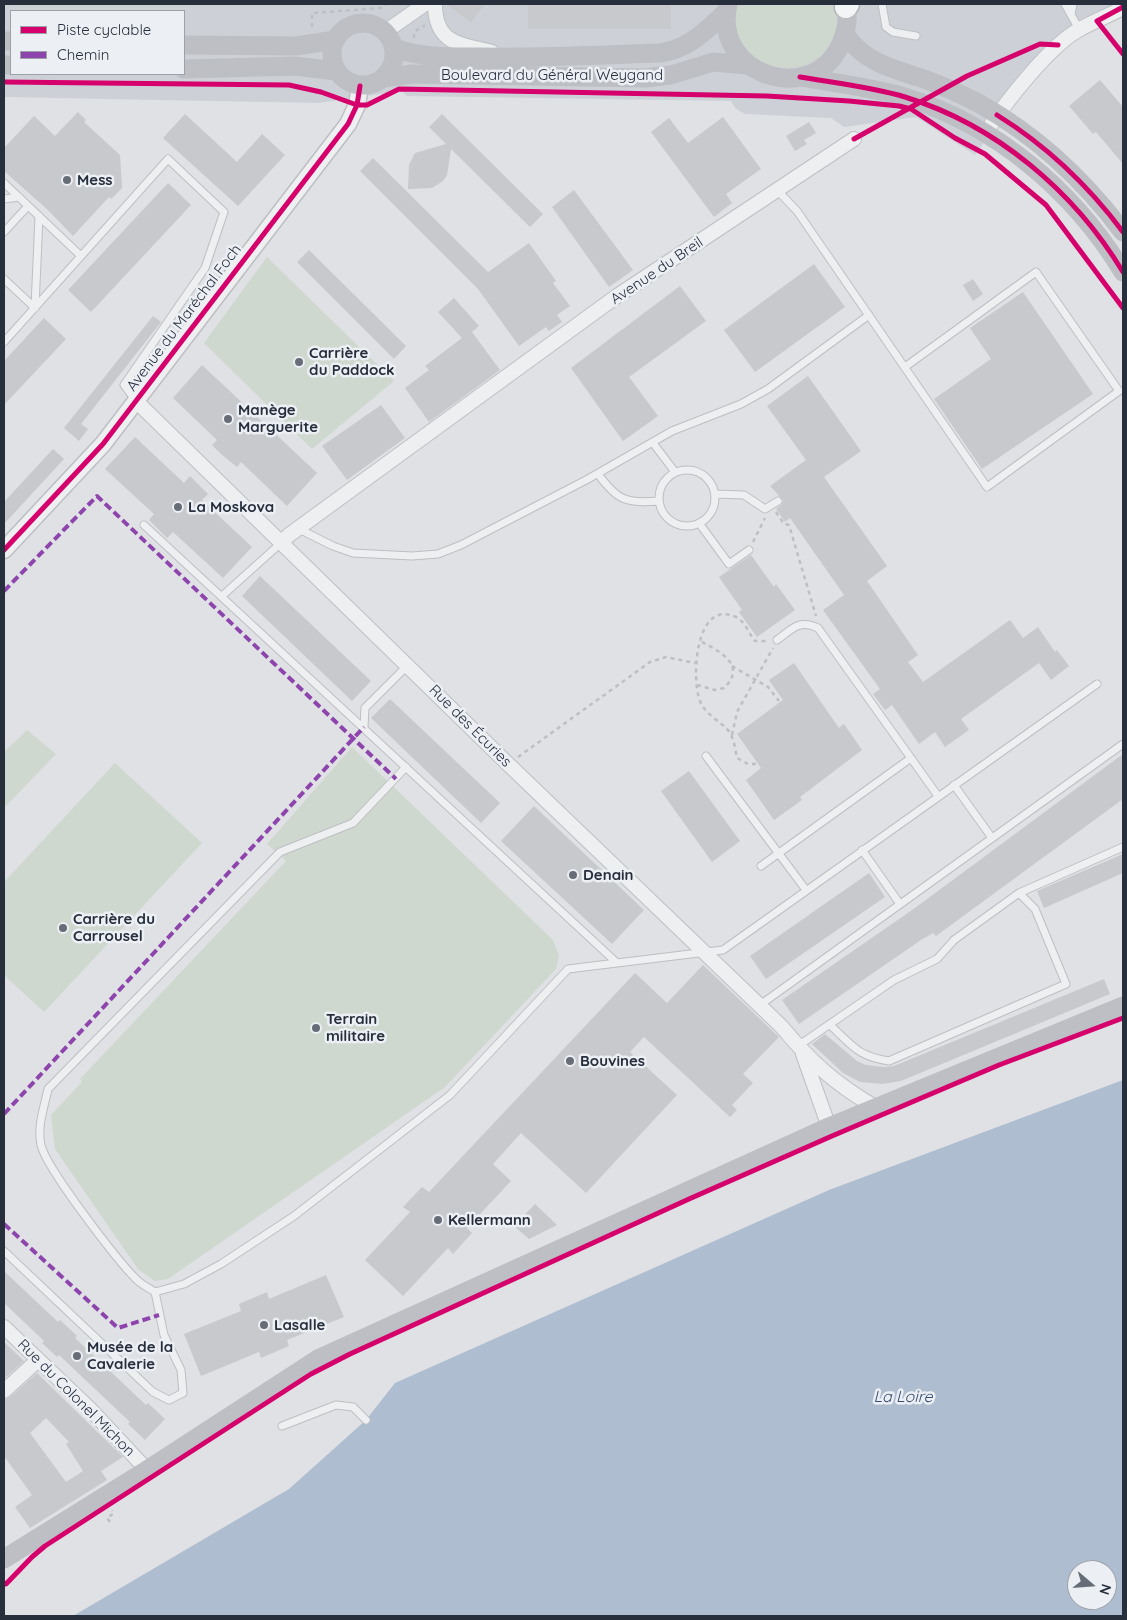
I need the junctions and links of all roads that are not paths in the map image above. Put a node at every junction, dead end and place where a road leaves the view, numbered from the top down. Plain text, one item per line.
1 (425, 4) edge
2 (435, 4) edge
3 (882, 4) edge
4 (1065, 4) edge
5 (1073, 4) edge
6 (846, 5) edge
7 (727, 8) edge
8 (1121, 9) dead end
9 (1071, 14) junction
10 (1079, 29) junction
11 (845, 34) junction
12 (916, 36) dead end
13 (335, 40) junction
14 (389, 40) junction
15 (185, 45) edge
16 (515, 58) junction
17 (747, 64) junction
18 (185, 69) edge
19 (336, 71) junction
20 (800, 77) junction
21 (384, 78) junction
22 (360, 86) junction
23 (997, 115) junction
24 (985, 134) junction
25 (854, 139) dead end
26 (4, 183) edge
27 (777, 190) junction
28 (19, 197) junction
29 (4, 199) edge
30 (28, 206) junction
31 (39, 216) junction
32 (4, 232) edge
33 (1123, 232) edge
34 (81, 256) junction
35 (1123, 272) edge
36 (4, 279) edge
37 (35, 308) junction
38 (869, 315) junction
39 (4, 342) edge
40 (905, 367) junction
41 (137, 402) junction
42 (653, 443) junction
43 (675, 472) junction
44 (598, 474) junction
45 (715, 494) junction
46 (659, 501) junction
47 (771, 505) road end
48 (699, 523) junction
49 (144, 524) dead end
50 (299, 528) junction
51 (281, 543) junction
52 (4, 550) edge
53 (748, 550) road end
54 (222, 596) junction
55 (777, 640) road end
56 (409, 665) junction
57 (1097, 684) dead end
58 (364, 727) junction
59 (1123, 744) edge
60 (706, 756) dead end
61 (911, 758) junction
62 (406, 767) junction
63 (954, 785) junction
64 (938, 796) junction
65 (992, 838) junction
66 (1123, 846) edge
67 (862, 850) junction
68 (779, 853) junction
69 (761, 866) dead end
70 (806, 890) junction
71 (1019, 893) junction
72 (900, 904) junction
73 (707, 953) junction
74 (616, 962) junction
75 (760, 1005) junction
76 (1123, 1006) edge
77 (830, 1025) junction
78 (800, 1048) junction
79 (875, 1107) junction
80 (829, 1127) junction
81 (4, 1251) edge
82 (156, 1292) junction
83 (4, 1327) edge
84 (38, 1360) junction
85 (4, 1391) edge
86 (366, 1420) dead end
87 (282, 1426) dead end
88 (147, 1470) junction
89 (34, 1542) junction
90 (4, 1559) edge
91 (4, 1575) edge

1 - 14 street
2 - 16 street
3 - 12 lane
4 - 9 lane
5 - 9 lane
6 - 11 main road
7 - 16 main road, Boulevard du Général Weygand
7 - 17 main road
8 - 10 street
9 - 10 lane
10 - 23 street
11 - 20 main road
11 - 23 main road
13 - 14 main road
13 - 15 main road
13 - 19 main road
14 - 16 main road, Boulevard du Général Weygand
14 - 21 main road
17 - 20 main road
17 - 21 main road, Boulevard du Général Weygand
18 - 19 main road
19 - 22 main road
20 - 24 main road
21 - 22 main road
22 - 41 street, Avenue du Maréchal Foch
23 - 24 street
23 - 33 main road
24 - 35 main road
25 - 27 street, Avenue du Breil
26 - 28 lane
27 - 38 lane
27 - 50 street, Avenue du Breil
28 - 29 lane
28 - 30 lane
30 - 31 lane
30 - 32 lane
31 - 34 lane
31 - 37 lane
34 - 37 lane
34 - 41 lane
36 - 37 lane
37 - 39 lane
38 - 40 lane
38 - 42 lane
40 - 40 lane
41 - 51 street, Rue des Écuries
41 - 52 street, Avenue du Maréchal Foch
42 - 43 lane
42 - 44 lane
43 - 45 lane
43 - 46 lane
44 - 46 lane
44 - 50 lane
45 - 47 lane
45 - 48 lane
46 - 48 lane
48 - 53 lane
49 - 54 lane
50 - 51 street, Avenue du Breil
51 - 54 lane
51 - 56 street, Rue des Écuries
54 - 58 lane
55 - 61 lane
56 - 58 lane
56 - 73 street, Rue des Écuries
57 - 63 lane
58 - 62 lane
59 - 65 lane
60 - 68 lane
61 - 64 lane
61 - 68 lane
62 - 74 lane
62 - 82 lane
63 - 64 lane
63 - 65 lane
64 - 67 lane
65 - 72 lane
66 - 71 lane
67 - 70 lane
67 - 72 lane
68 - 69 lane
68 - 70 lane
70 - 73 lane
71 - 77 lane
71 - 77 lane
72 - 75 lane
73 - 74 lane
73 - 75 street, Rue des Écuries
74 - 82 lane
75 - 78 street, Rue des Écuries
76 - 79 main road
77 - 78 lane
78 - 79 street, Rue des Écuries
78 - 80 street, Rue des Écuries
79 - 80 main road
80 - 88 main road
81 - 82 lane
83 - 84 street, Rue du Colonel Michon
84 - 85 street
84 - 88 street, Rue du Colonel Michon
86 - 87 lane
88 - 89 main road
89 - 90 main road
89 - 91 main road

